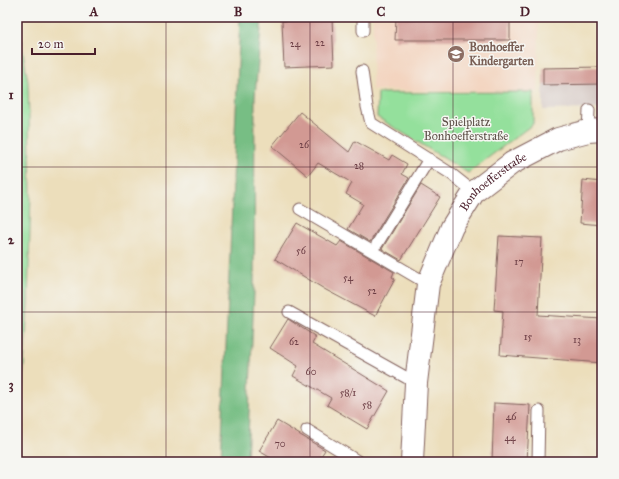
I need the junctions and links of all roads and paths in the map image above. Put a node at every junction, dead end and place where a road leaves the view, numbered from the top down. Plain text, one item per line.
1 (363, 17) edge
2 (363, 31) dead end
3 (362, 71) dead end
4 (593, 124) edge
5 (429, 159) junction
6 (474, 192) junction
7 (300, 209) dead end
8 (377, 244) dead end
9 (428, 284) junction
10 (290, 312) dead end
11 (416, 383) junction
12 (539, 411) dead end
13 (307, 430) dead end
14 (359, 462) edge
15 (412, 462) edge
16 (538, 462) edge

1 - 2 lane
3 - 5 lane
4 - 6 street, Bonhoefferstraße
5 - 6 lane
5 - 8 lane
6 - 9 street, Bonhoefferstraße
7 - 9 lane
9 - 11 street, Bonhoefferstraße
10 - 11 lane
11 - 15 street, Bonhoefferstraße
12 - 16 lane
13 - 14 lane

